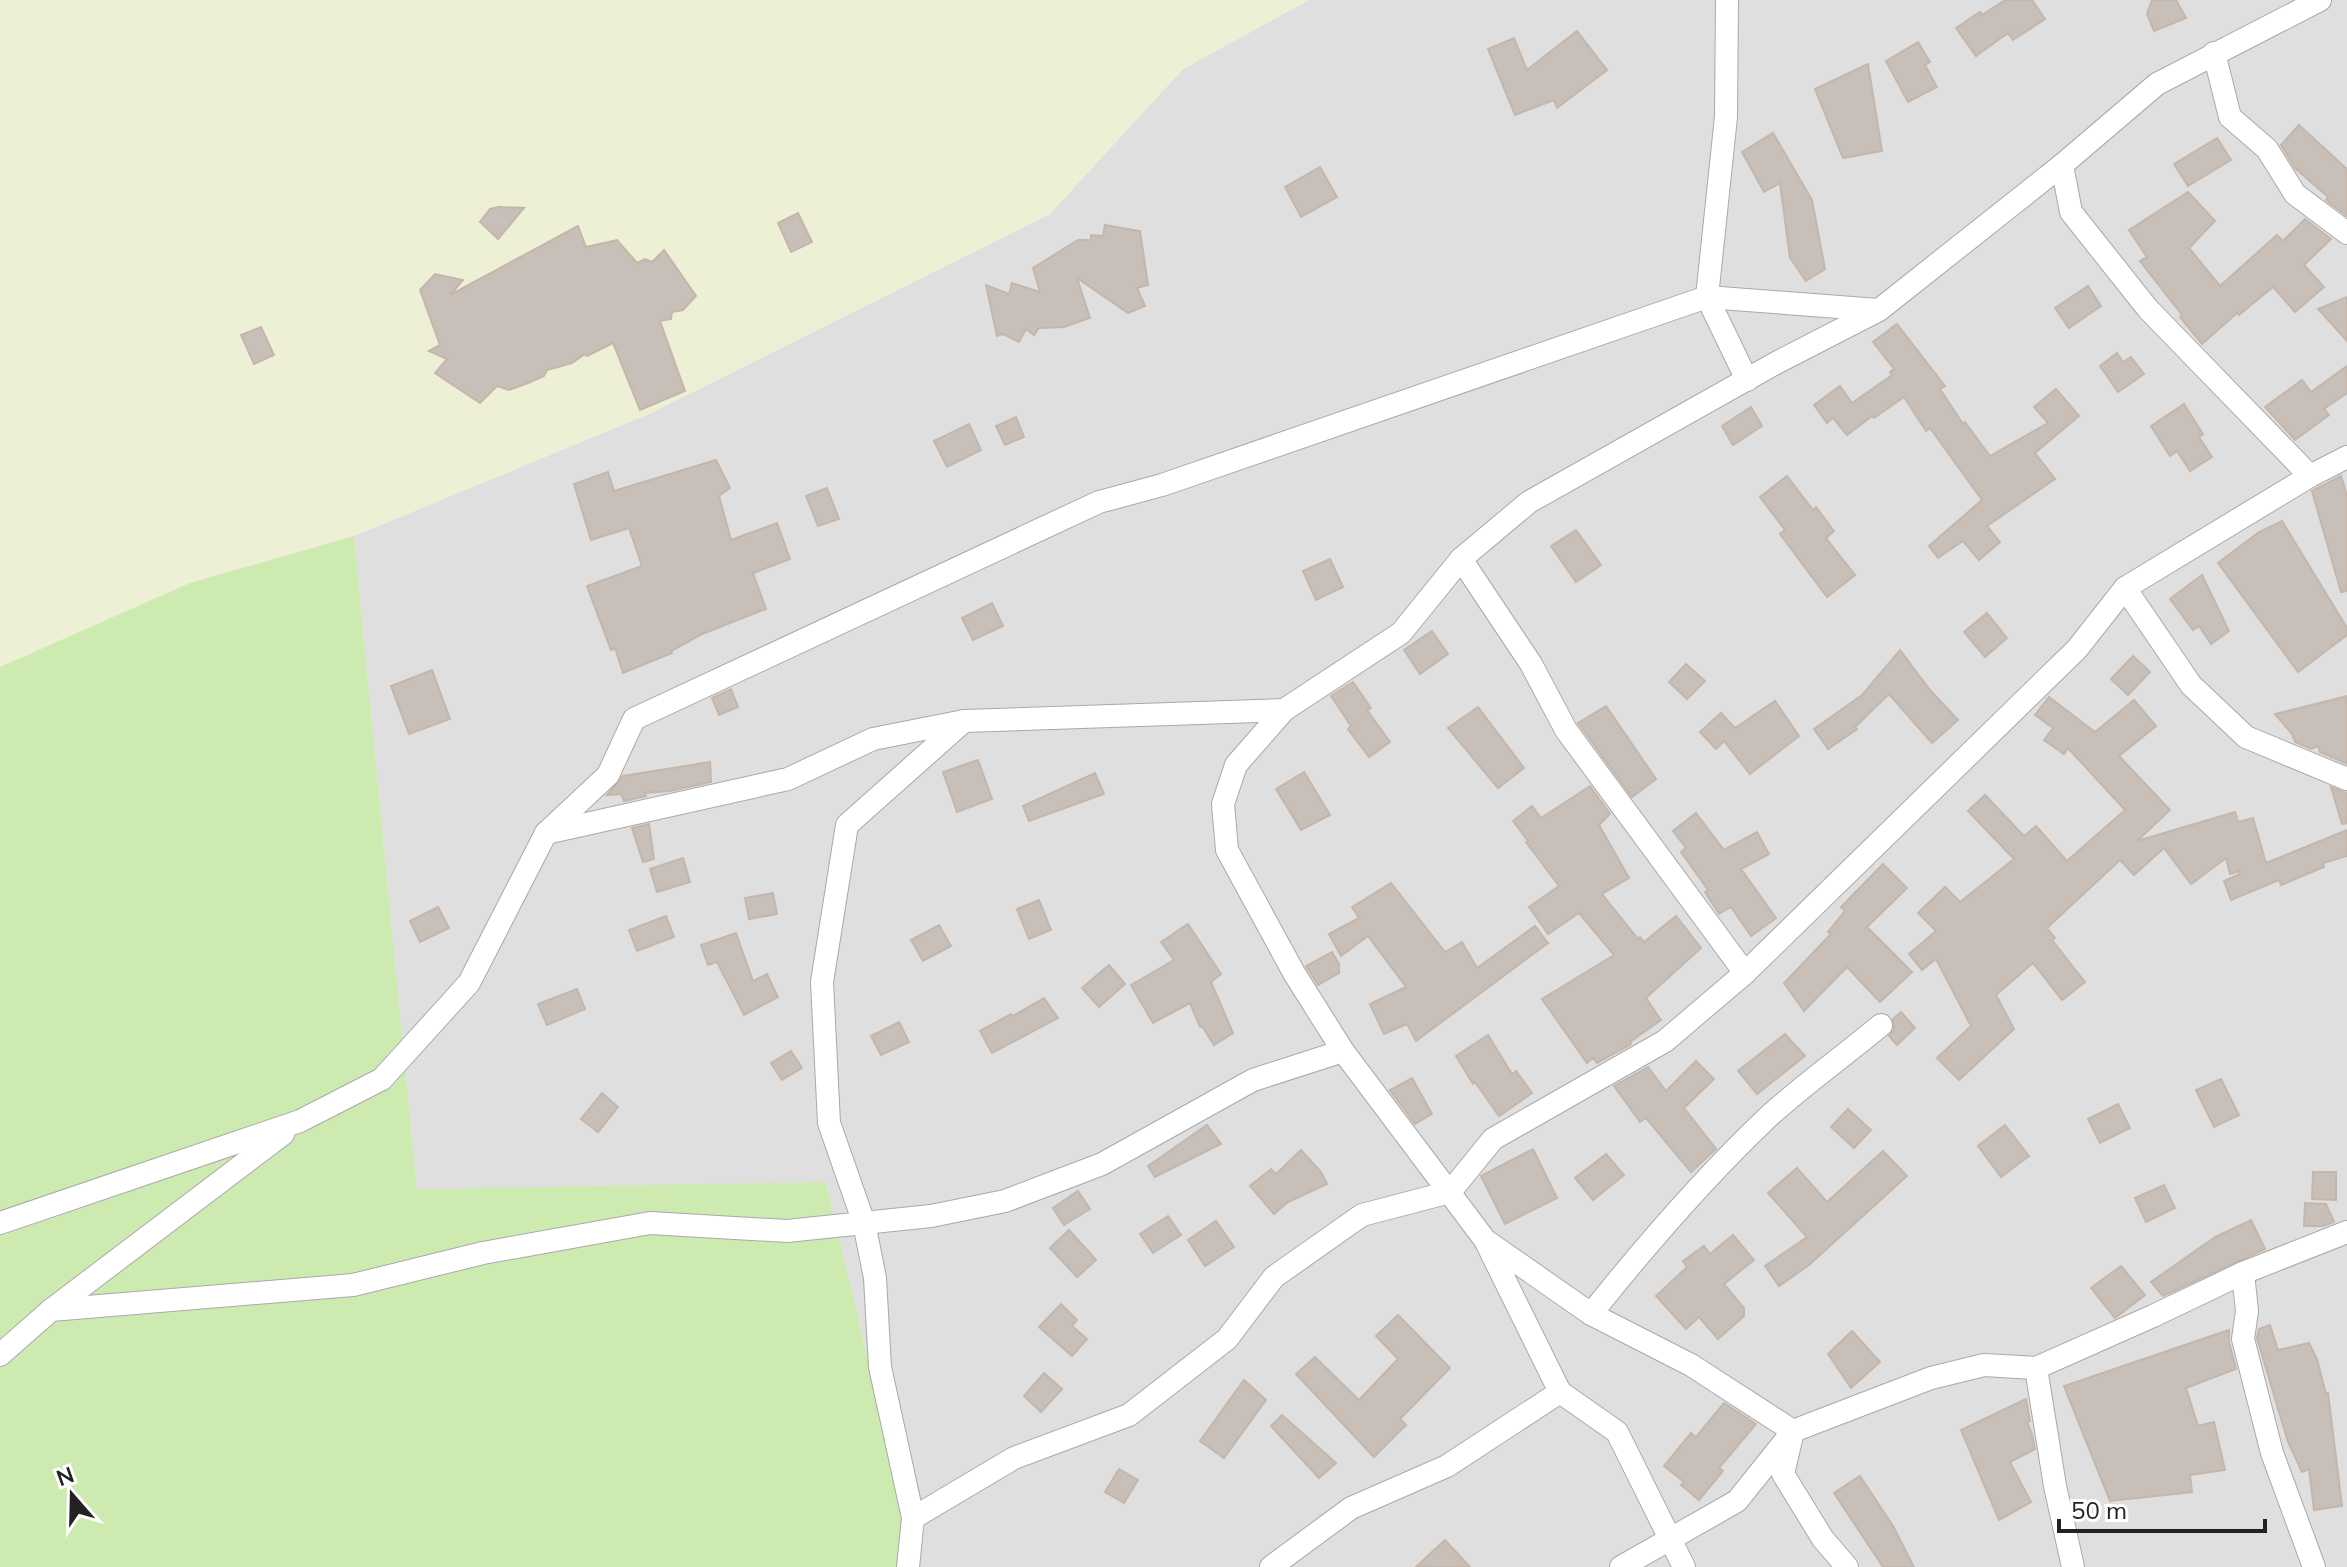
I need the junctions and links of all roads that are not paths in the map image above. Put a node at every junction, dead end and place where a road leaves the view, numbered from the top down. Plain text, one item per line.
1 (1727, 0) edge
2 (2320, 0) edge
3 (2214, 53) junction
4 (2062, 165) junction
5 (2347, 233) edge
6 (1707, 297) junction
7 (1879, 310) junction
8 (1747, 380) junction
9 (2347, 457) edge
10 (2310, 476) junction
11 (1461, 559) junction
12 (2125, 588) junction
13 (1284, 710) junction
14 (964, 721) junction
15 (2347, 779) edge
16 (546, 833) junction
17 (1745, 973) junction
18 (1881, 1025) dead end
19 (1343, 1051) junction
20 (300, 1121) junction
21 (1450, 1192) junction
22 (0, 1223) edge
23 (864, 1223) junction
24 (2347, 1232) edge
25 (1485, 1240) junction
26 (2243, 1273) junction
27 (51, 1310) junction
28 (1591, 1314) junction
29 (0, 1355) edge
30 (2036, 1368) junction
31 (1560, 1392) junction
32 (1793, 1431) junction
33 (913, 1518) junction
34 (1671, 1539) junction
35 (908, 1567) edge
36 (1271, 1567) edge
37 (1621, 1567) edge
38 (1684, 1567) edge
39 (1847, 1567) edge
40 (2073, 1567) edge
41 (2314, 1567) edge

1 - 6 street
2 - 3 street
3 - 4 street
3 - 5 street
4 - 7 street
4 - 10 street
6 - 7 street
6 - 8 street
6 - 16 street
7 - 8 street
8 - 11 street
9 - 10 street
10 - 12 street
11 - 13 street
11 - 17 street
12 - 15 street
12 - 17 street
13 - 14 street
13 - 19 street
14 - 16 street
14 - 23 street
16 - 20 street
17 - 21 street
18 - 28 street
19 - 21 street
19 - 23 street
20 - 22 street
20 - 27 street
21 - 25 street
21 - 33 street
23 - 27 street
23 - 33 street
24 - 26 street
25 - 28 street
25 - 31 street
26 - 30 street
26 - 41 street
27 - 29 street
28 - 32 street
30 - 32 street
30 - 40 street
31 - 34 street
31 - 36 street
32 - 34 street
32 - 39 street
33 - 35 street
34 - 37 street
34 - 38 street

